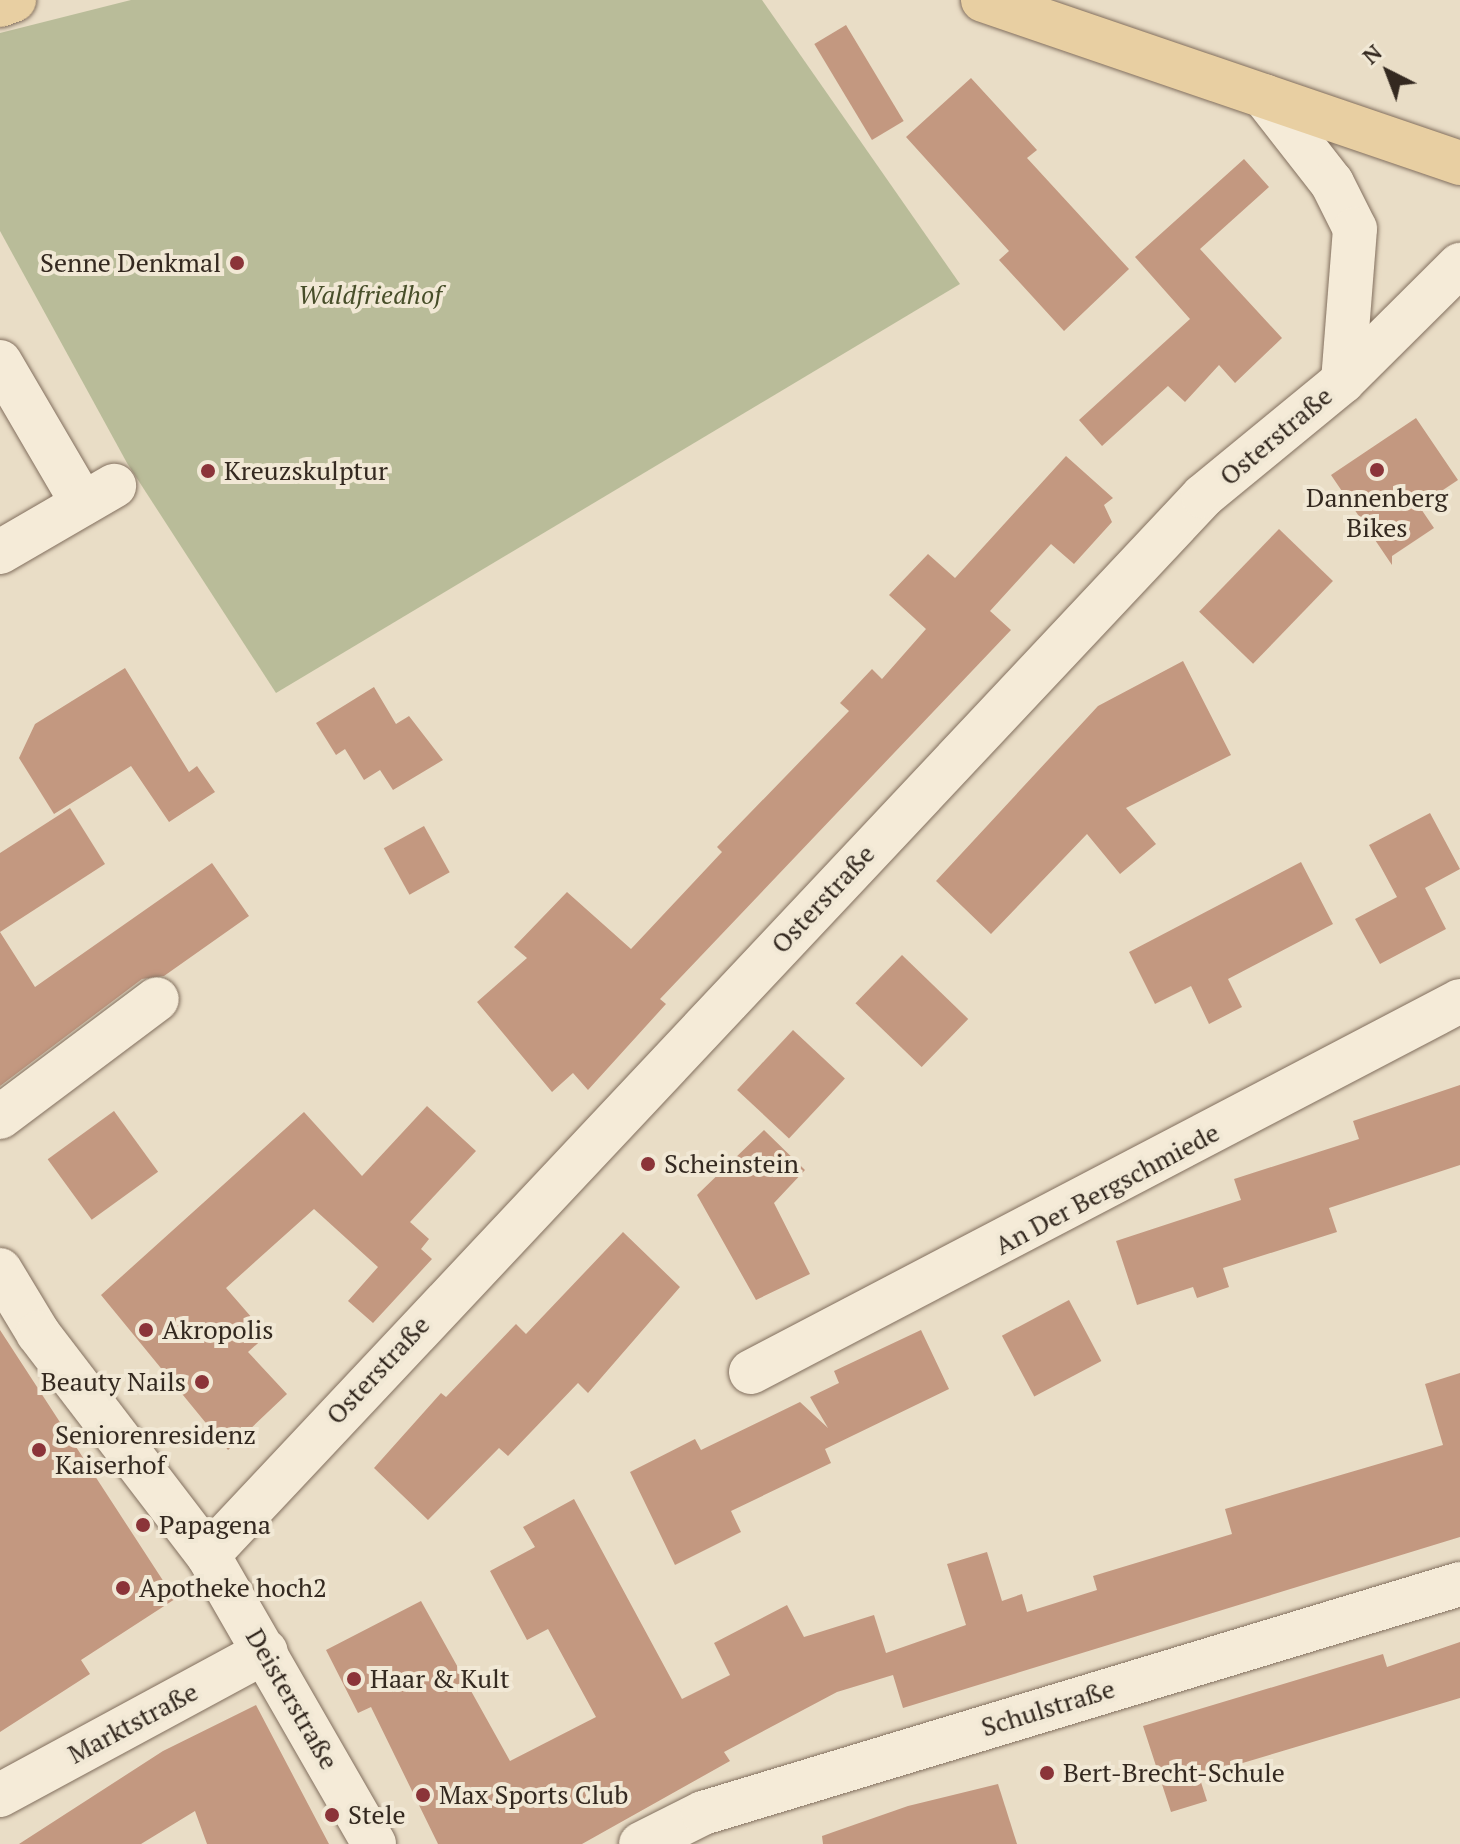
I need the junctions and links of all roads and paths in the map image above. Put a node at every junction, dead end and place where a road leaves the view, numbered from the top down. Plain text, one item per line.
1 (14, 0) edge
2 (983, 0) edge
3 (0, 5) edge
4 (1264, 96) junction
5 (1460, 163) edge
6 (1460, 265) edge
7 (0, 362) edge
8 (1343, 381) junction
9 (0, 552) edge
10 (157, 999) dead end
11 (1460, 1001) edge
12 (0, 1117) edge
13 (0, 1270) edge
14 (751, 1372) dead end
15 (208, 1555) junction
16 (1460, 1584) edge
17 (266, 1651) junction
18 (0, 1795) edge
19 (374, 1844) edge
20 (641, 1844) edge

1 - 3 main road
2 - 4 main road
4 - 5 main road
4 - 8 street
6 - 8 street, Osterstraße
7 - 9 street
8 - 15 street, Osterstraße
10 - 12 street
11 - 14 street, An Der Bergschmiede
13 - 15 street, Deisterstraße
15 - 17 street, Deisterstraße
16 - 20 street, Schulstraße
17 - 18 street, Marktstraße
17 - 19 street, Deisterstraße

